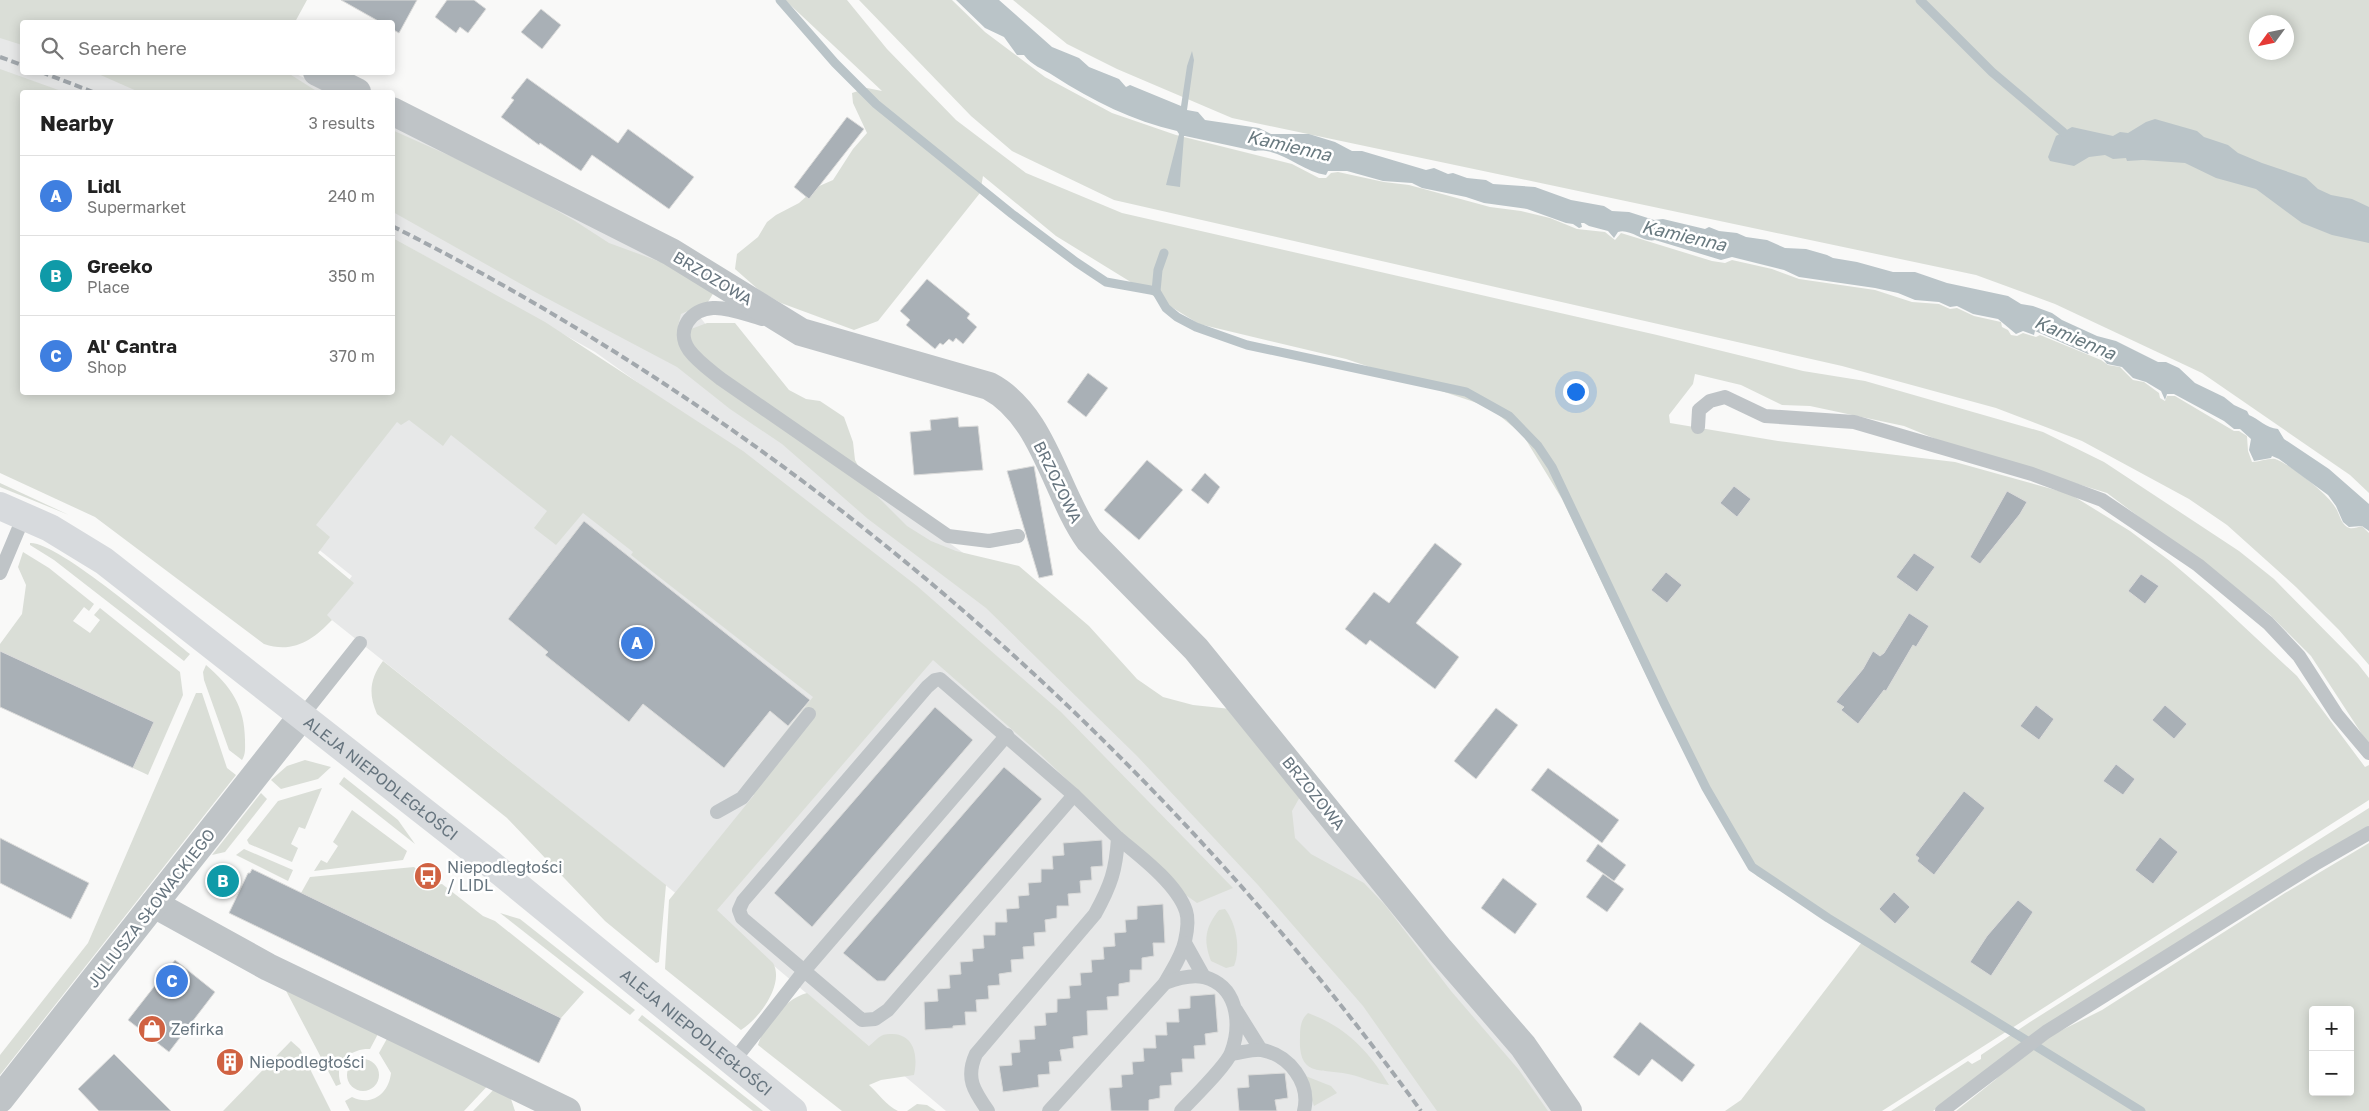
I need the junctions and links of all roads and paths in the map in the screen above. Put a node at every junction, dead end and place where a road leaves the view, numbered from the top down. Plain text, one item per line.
1 (323, 75) edge
2 (353, 90) edge
3 (395, 113) edge
4 (801, 332) junction
5 (1698, 427) dead end
6 (12, 511) edge
7 (1018, 536) dead end
8 (0, 573) edge
9 (360, 643) dead end
10 (809, 714) dead end
11 (302, 716) junction
12 (1007, 735) junction
13 (2369, 753) edge
14 (1074, 795) junction
15 (717, 812) dead end
16 (2369, 833) edge
17 (1118, 838) junction
18 (154, 904) junction
19 (1185, 943) junction
20 (804, 971) junction
21 (1204, 977) junction
22 (1165, 983) junction
23 (1236, 1010) junction
24 (1261, 1050) junction
25 (1231, 1054) junction
26 (732, 1063) junction
27 (0, 1100) edge
28 (567, 1111) edge
29 (793, 1111) edge
30 (988, 1111) edge
31 (1049, 1111) edge
32 (1182, 1111) edge
33 (1304, 1111) edge
34 (1568, 1111) edge
35 (1942, 1111) edge

1 - 2 street
3 - 4 street, BRZOZOWA
4 - 7 lane
4 - 34 street, BRZOZOWA
5 - 13 lane
6 - 8 lane
6 - 11 street, ALEJA NIEPODLEGŁOŚCI
9 - 11 lane
10 - 15 lane
11 - 18 street, JULIUSZA SŁOWACKIEGO
11 - 26 street, ALEJA NIEPODLEGŁOŚCI
12 - 14 lane
12 - 20 lane
12 - 20 lane
14 - 17 lane
14 - 20 lane
16 - 35 lane
17 - 19 lane
17 - 30 lane
18 - 27 street, JULIUSZA SŁOWACKIEGO
18 - 28 street
19 - 21 lane
19 - 22 lane
20 - 26 lane
21 - 22 lane
21 - 23 lane
22 - 31 lane
23 - 24 lane
23 - 25 lane
24 - 25 lane
24 - 33 lane
25 - 32 lane
26 - 29 street, ALEJA NIEPODLEGŁOŚCI

